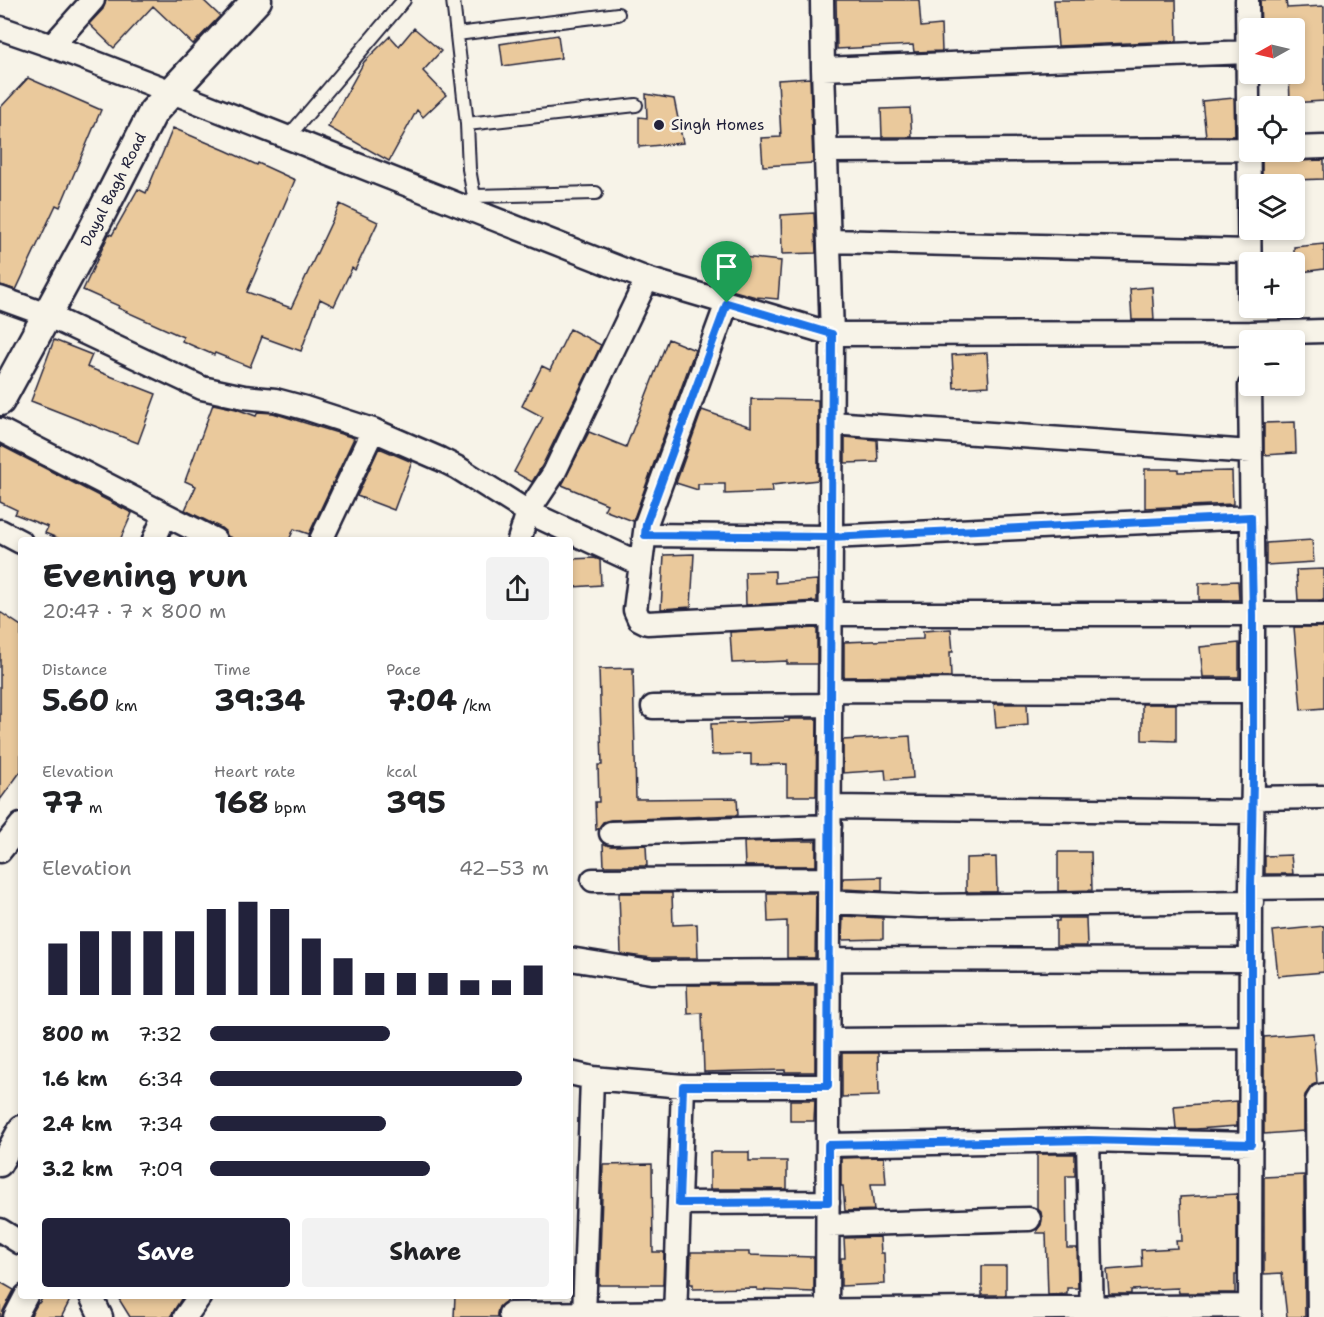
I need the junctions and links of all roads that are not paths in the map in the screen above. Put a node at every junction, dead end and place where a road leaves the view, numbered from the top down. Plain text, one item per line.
1 (93, 0) edge
2 (257, 0) edge
3 (404, 0) edge
4 (453, 0) edge
5 (822, 0) edge
6 (1247, 0) edge
7 (618, 14) dead end
8 (1247, 18) edge
9 (0, 28) edge
10 (457, 34) junction
11 (52, 46) junction
12 (1239, 52) edge
13 (823, 69) junction
14 (172, 92) junction
15 (636, 105) dead end
16 (467, 124) junction
17 (288, 137) junction
18 (1324, 147) edge
19 (1305, 148) edge
20 (1239, 149) edge
21 (826, 151) junction
22 (1249, 162) edge
23 (596, 193) dead end
24 (474, 203) junction
25 (829, 241) junction
26 (1249, 251) joint
27 (647, 279) junction
28 (0, 297) edge
29 (727, 303) junction
30 (47, 315) junction
31 (1324, 331) edge
32 (1305, 333) edge
33 (832, 334) junction
34 (1239, 337) edge
35 (1250, 396) edge
36 (0, 401) edge
37 (831, 423) junction
38 (0, 430) edge
39 (373, 430) junction
40 (1251, 452) junction
41 (528, 512) junction
42 (165, 515) junction
43 (1251, 517) junction
44 (0, 531) edge
45 (645, 535) junction
46 (155, 537) edge
47 (209, 537) edge
48 (322, 537) edge
49 (520, 537) edge
50 (830, 537) junction
51 (18, 540) edge
52 (640, 564) junction
53 (831, 614) junction
54 (1324, 614) edge
55 (1253, 615) junction
56 (1252, 691) junction
57 (830, 698) junction
58 (653, 707) dead end
59 (1324, 797) edge
60 (1252, 805) junction
61 (830, 817) junction
62 (18, 829) edge
63 (610, 833) dead end
64 (0, 851) edge
65 (829, 879) junction
66 (593, 880) dead end
67 (1324, 887) edge
68 (1251, 895) junction
69 (829, 902) junction
70 (573, 959) edge
71 (1251, 960) junction
72 (829, 965) junction
73 (1251, 1037) junction
74 (828, 1040) junction
75 (573, 1074) edge
76 (592, 1078) junction
77 (683, 1086) junction
78 (828, 1086) junction
79 (1324, 1095) edge
80 (18, 1132) edge
81 (1088, 1140) junction
82 (1251, 1144) junction
83 (828, 1145) junction
84 (0, 1165) edge
85 (828, 1202) junction
86 (679, 1203) junction
87 (1029, 1220) dead end
88 (828, 1225) junction
89 (0, 1230) edge
90 (18, 1241) edge
91 (24, 1299) edge
92 (92, 1299) edge
93 (198, 1299) edge
94 (510, 1309) edge
95 (827, 1311) junction
96 (1250, 1311) edge
97 (1092, 1312) edge
98 (675, 1315) edge
99 (585, 1316) edge
100 (15, 1317) edge
101 (101, 1317) edge
102 (185, 1317) edge
103 (1318, 1317) edge

1 - 11 street
2 - 14 street, Dayal Bagh Road
3 - 17 lane
4 - 10 lane
5 - 13 street
6 - 8 street
7 - 10 lane
9 - 11 street
10 - 16 lane
11 - 14 street
12 - 13 street
13 - 21 street
14 - 17 street
14 - 30 street, Dayal Bagh Road
15 - 16 lane
16 - 24 lane
17 - 24 street
18 - 19 street
20 - 21 street
21 - 25 street
22 - 26 street
23 - 24 lane
24 - 27 street
25 - 26 street
25 - 33 street
27 - 29 street
27 - 41 street
28 - 30 street
29 - 33 street
29 - 45 street
30 - 36 street, Dayal Bagh Road
30 - 39 street
31 - 32 street
33 - 34 street
33 - 37 street
35 - 40 street
37 - 40 street
37 - 50 street
38 - 42 street
39 - 41 street
39 - 48 street
40 - 43 street
41 - 49 street
41 - 52 street
42 - 46 street
42 - 47 street
43 - 50 street
43 - 55 street
44 - 51 street
45 - 50 street
45 - 52 street
50 - 53 street
52 - 53 street
53 - 55 street
53 - 57 street
54 - 55 street
55 - 56 street
56 - 57 street
56 - 60 street
57 - 58 street
57 - 61 street
59 - 60 street
60 - 61 street
60 - 68 street
61 - 63 street
61 - 65 street
62 - 64 street
65 - 66 street
65 - 69 street
67 - 68 street
68 - 69 street
68 - 71 street
69 - 72 street
70 - 72 street
71 - 72 street
71 - 73 street
72 - 74 street
73 - 74 street
73 - 82 street
74 - 78 street
75 - 76 street
76 - 77 street
76 - 99 street
77 - 78 street
77 - 86 street
78 - 83 street
79 - 103 street
80 - 84 street
81 - 82 street
81 - 83 street
81 - 97 street
82 - 96 street
83 - 85 street
85 - 86 street
85 - 88 street
86 - 98 street
87 - 88 street
88 - 95 street
89 - 90 street
91 - 100 street
92 - 101 street
93 - 102 street
94 - 99 street
95 - 97 street
95 - 98 street
96 - 97 street
98 - 99 street

